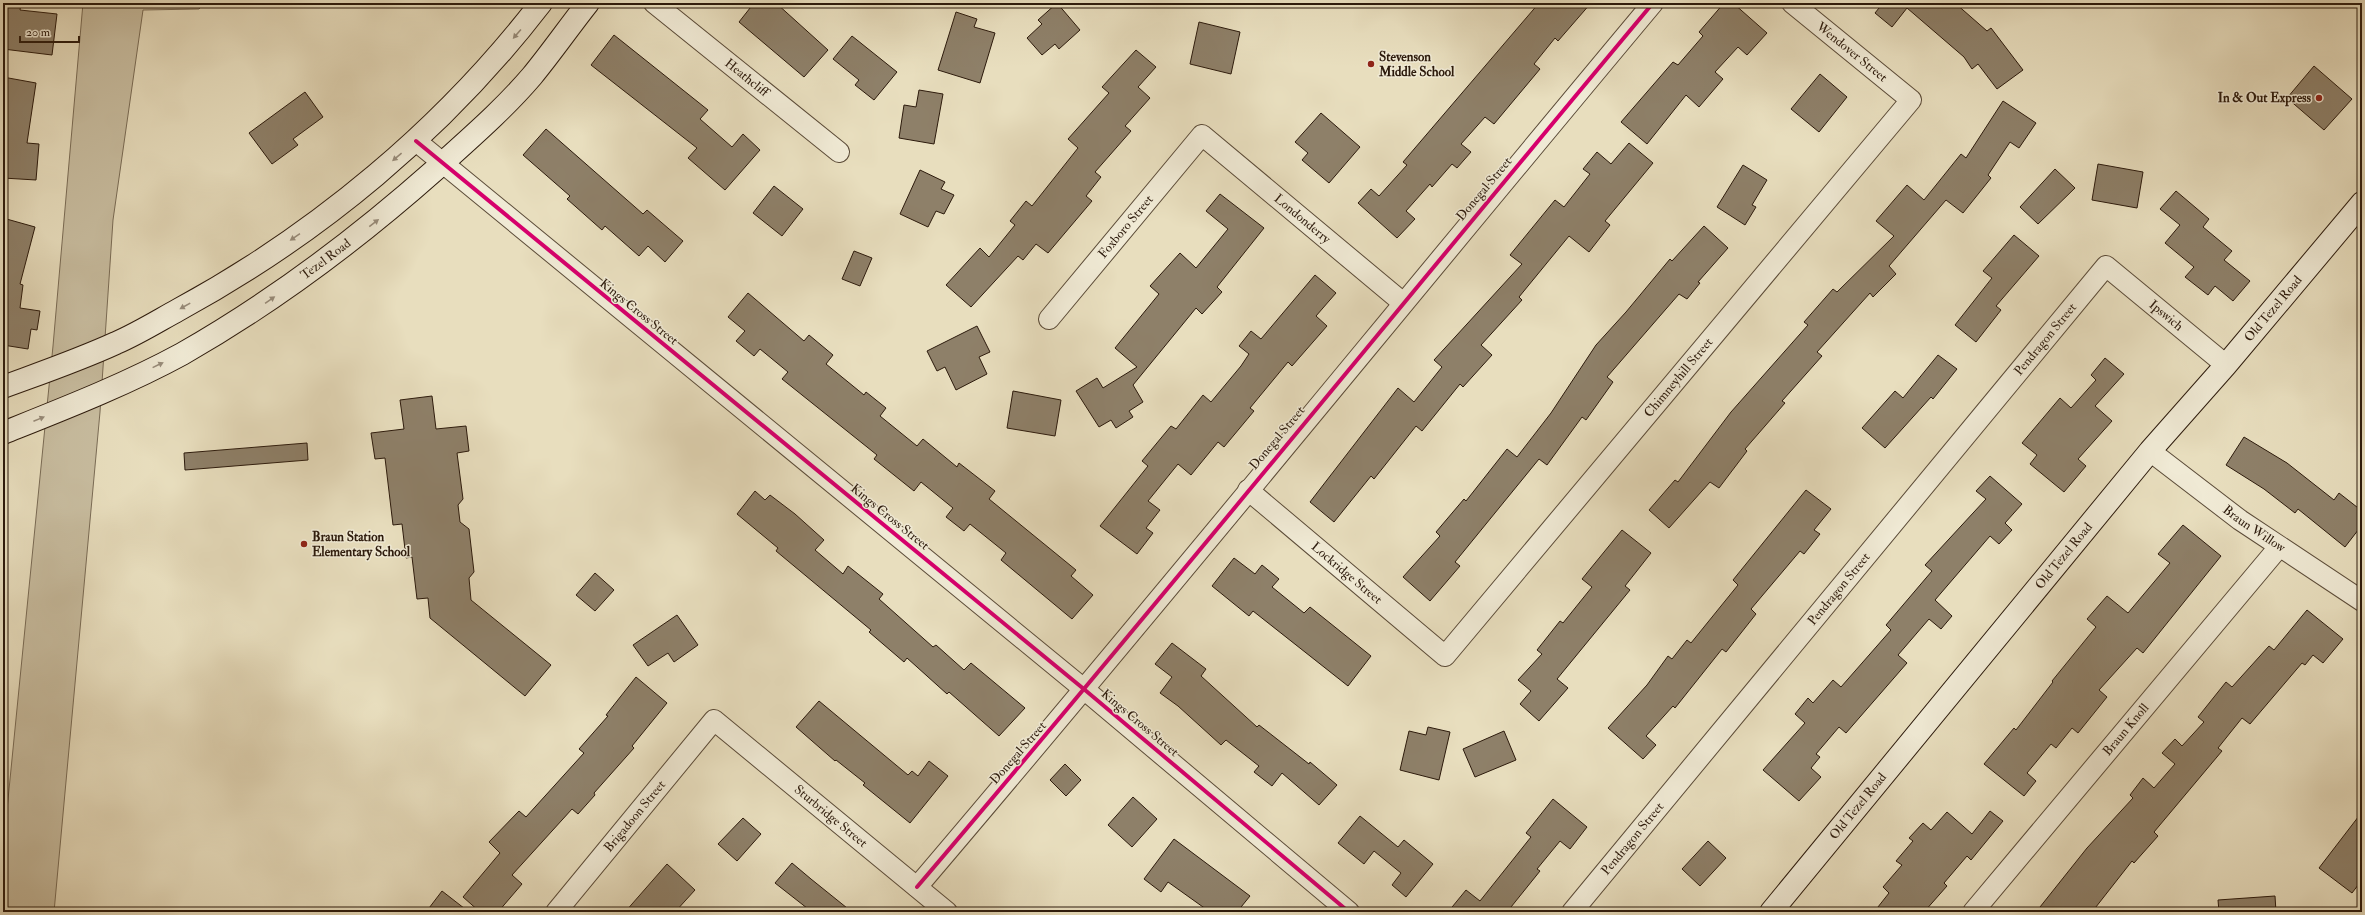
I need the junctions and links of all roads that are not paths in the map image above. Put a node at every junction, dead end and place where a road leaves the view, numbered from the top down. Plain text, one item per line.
1 (541, 3) edge
2 (588, 3) edge
3 (654, 3) edge
4 (1653, 3) edge
5 (1792, 3) edge
6 (1911, 100) joint
7 (1202, 135) joint
8 (416, 141) junction
9 (839, 152) dead end
10 (442, 163) junction
11 (2362, 203) edge
12 (2106, 266) joint
13 (1402, 302) junction
14 (1049, 319) dead end
15 (2226, 365) junction
16 (3, 387) edge
17 (3, 433) edge
18 (2150, 451) junction
19 (1248, 490) junction
20 (2279, 547) junction
21 (2362, 600) edge
22 (1445, 656) joint
23 (1085, 690) junction
24 (714, 720) joint
25 (917, 886) junction
26 (556, 912) edge
27 (947, 912) edge
28 (1349, 912) edge
29 (1572, 912) edge
30 (1771, 912) edge
31 (1973, 912) edge

1 -> 8 main road
2 - 10 main road, Tezel Road
3 - 9 street, Heathcliff
4 - 13 street, Donegal Street
5 - 6 street, Wendover Street
6 - 22 street, Chimneyhill Street
7 - 13 street, Londonderry
7 - 14 street, Foxboro Street
8 - 10 street, Kings Cross Street
8 -> 16 main road
17 -> 10 main road, Tezel Road
10 - 23 street, Kings Cross Street
11 - 15 main road, Old Tezel Road
12 - 15 street, Ipswich
12 - 29 street, Pendragon Street
13 - 19 street, Donegal Street
15 - 18 main road, Old Tezel Road
18 - 20 street, Braun Willow
18 - 30 main road, Old Tezel Road
19 - 22 street, Lockridge Street
19 - 23 street, Donegal Street
20 - 21 street, Braun Willow
20 - 31 street, Braun Knoll
23 - 25 street, Donegal Street
23 - 28 street, Kings Cross Street
24 - 25 street, Sturbridge Street
24 - 26 street, Brigadoon Street
25 - 27 street, Sturbridge Street

